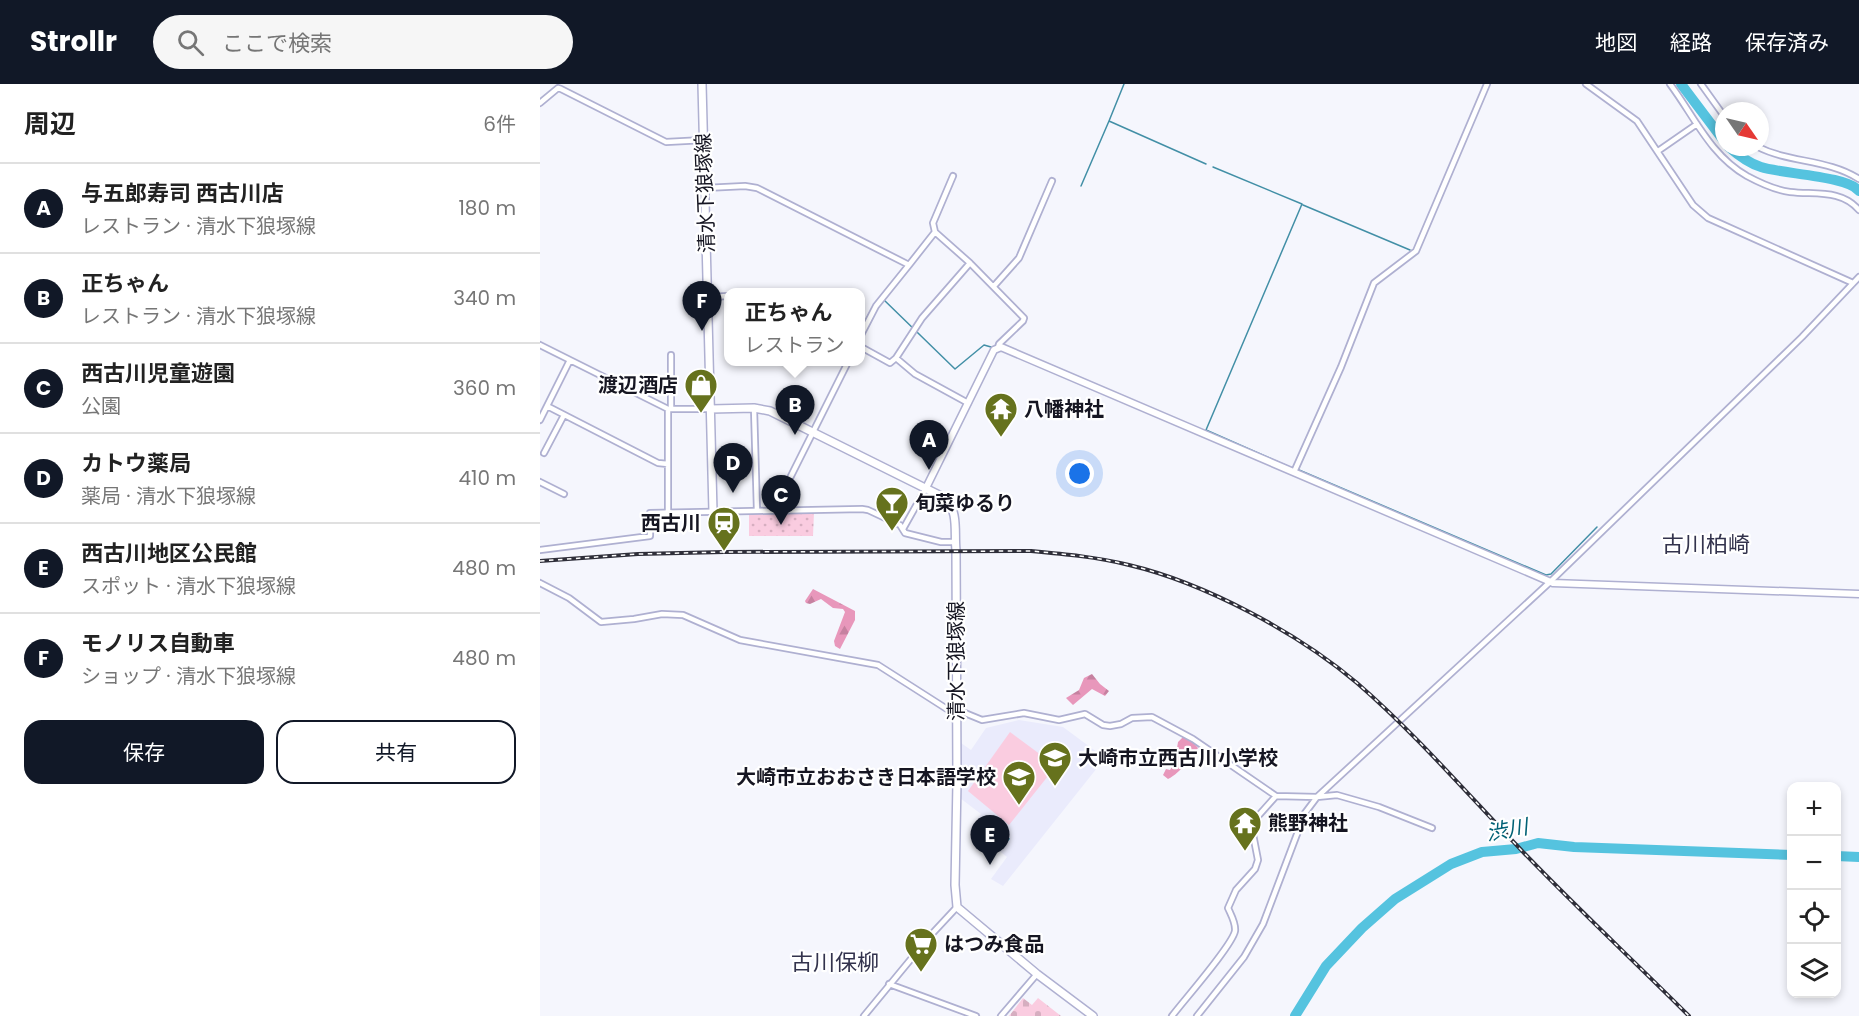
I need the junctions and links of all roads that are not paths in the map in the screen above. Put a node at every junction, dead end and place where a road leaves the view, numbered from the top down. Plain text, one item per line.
1 (702, 84) edge
2 (1487, 84) edge
3 (1586, 84) edge
4 (1670, 84) edge
5 (1701, 84) edge
6 (540, 103) edge
7 (1715, 103) edge
8 (1697, 124) junction
9 (704, 140) junction
10 (1658, 151) junction
11 (1769, 151) edge
12 (953, 176) dead end
13 (1859, 179) edge
14 (1052, 181) dead end
15 (705, 188) junction
16 (1859, 210) edge
17 (935, 232) junction
18 (970, 263) junction
19 (909, 265) junction
20 (1859, 277) edge
21 (1853, 283) junction
22 (994, 286) junction
23 (724, 296) edge
24 (708, 297) junction
25 (865, 327) edge
26 (540, 345) edge
27 (998, 348) junction
28 (865, 349) edge
29 (671, 355) dead end
30 (896, 358) junction
31 (570, 360) junction
32 (846, 366) edge
33 (968, 403) junction
34 (547, 406) junction
35 (754, 408) junction
36 (669, 409) junction
37 (711, 409) junction
38 (564, 415) junction
39 (540, 420) edge
40 (813, 432) junction
41 (544, 453) dead end
42 (668, 464) junction
43 (1294, 472) junction
44 (540, 482) edge
45 (926, 488) junction
46 (564, 494) dead end
47 (774, 510) junction
48 (757, 511) junction
49 (713, 512) junction
50 (668, 513) junction
51 (903, 529) junction
52 (955, 542) junction
53 (540, 550) edge
54 (1550, 582) junction
55 (540, 583) edge
56 (1859, 594) edge
57 (956, 714) junction
58 (1276, 796) junction
59 (1317, 797) junction
60 (1432, 828) dead end
61 (957, 907) junction
62 (1037, 974) junction
63 (890, 984) junction
64 (864, 1016) edge
65 (976, 1016) edge
66 (1001, 1016) edge
67 (1093, 1016) edge
68 (1172, 1016) edge
69 (1197, 1016) edge

1 - 9 main road, 清水下狼塚線
2 - 43 street
3 - 10 street
4 - 8 street
5 - 7 street
6 - 9 street
8 - 10 street
8 - 16 street
9 - 15 main road, 清水下狼塚線
10 - 21 street
11 - 13 street
12 - 17 street
14 - 22 street
15 - 19 street
15 - 24 main road, 清水下狼塚線
17 - 18 street
17 - 19 street
18 - 22 street
18 - 30 street
19 - 25 street
20 - 21 street
21 - 54 street
22 - 27 street
23 - 24 street
24 - 37 main road, 清水下狼塚線
26 - 31 street
27 - 33 street
27 - 43 street
28 - 30 street
29 - 36 street
30 - 33 street
31 - 34 street
31 - 36 street
32 - 40 street
33 - 45 street
34 - 38 street
34 - 39 street
35 - 37 main road, 清水下狼塚線
35 - 40 main road, 清水下狼塚線
35 - 48 street
36 - 37 street
36 - 42 street
37 - 49 main road, 清水下狼塚線
38 - 41 street
38 - 42 street
40 - 45 main road, 清水下狼塚線
40 - 47 street
42 - 50 street
43 - 54 street
44 - 46 street
45 - 51 street
45 - 52 main road, 清水下狼塚線
47 - 48 street
47 - 51 street
48 - 49 street
49 - 50 street
50 - 53 street
51 - 52 street
52 - 57 main road, 清水下狼塚線
54 - 56 street
54 - 59 street
55 - 57 street
57 - 58 street
57 - 61 main road, 清水下狼塚線
58 - 59 street
58 - 68 street
59 - 60 street
59 - 69 street
61 - 62 main road
61 - 63 street
62 - 66 street
62 - 67 main road
63 - 64 street
63 - 65 street

